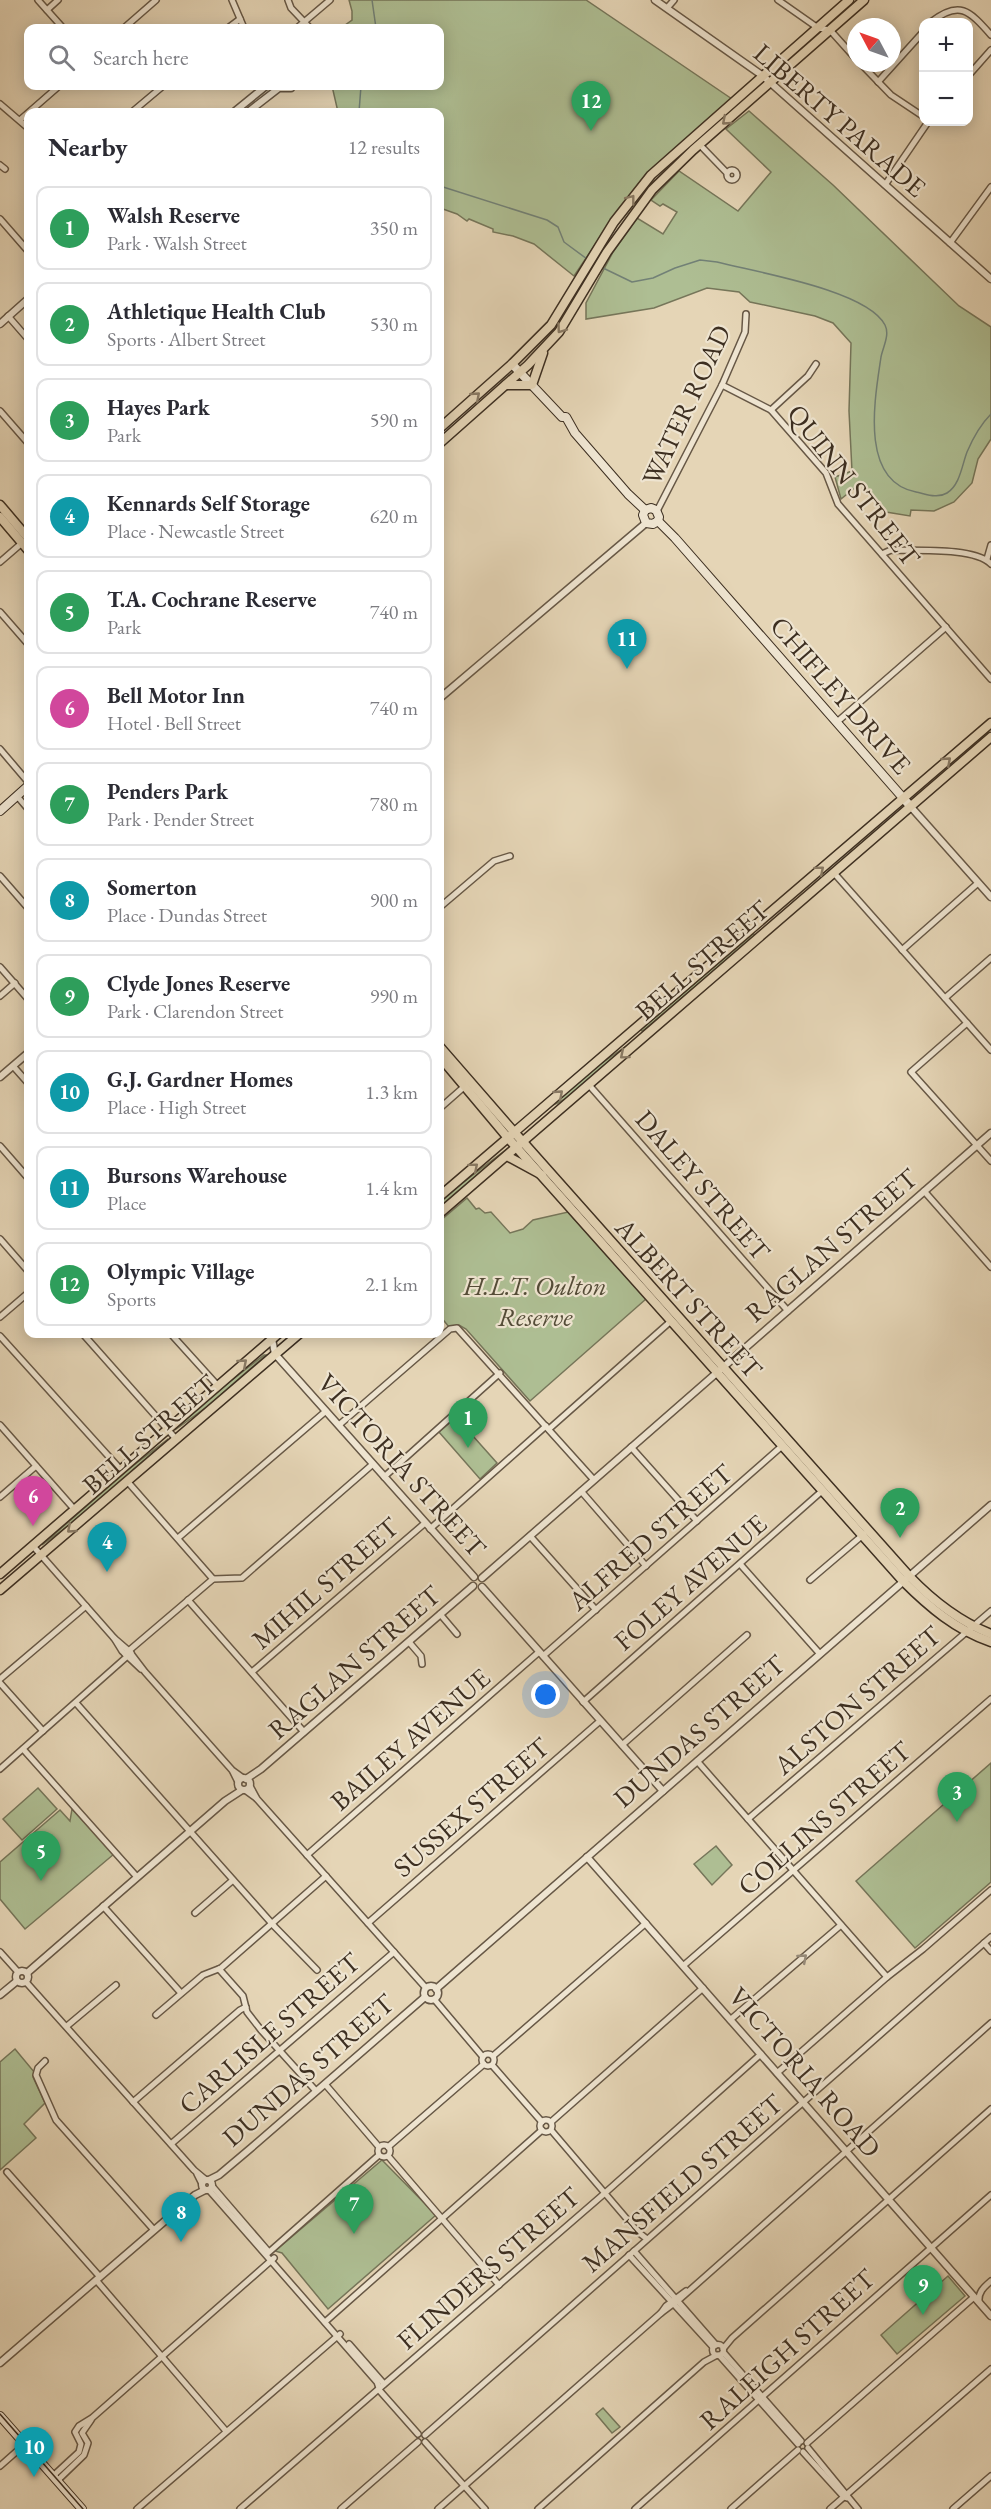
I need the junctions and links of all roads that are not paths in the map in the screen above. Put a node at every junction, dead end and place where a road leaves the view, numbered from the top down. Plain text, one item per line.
1 (38, 0) edge
2 (58, 0) edge
3 (156, 0) edge
4 (232, 0) edge
5 (288, 0) edge
6 (655, 0) edge
7 (674, 0) edge
8 (778, 0) edge
9 (849, 0) edge
10 (864, 0) edge
11 (328, 1) edge
12 (667, 8) junction
13 (47, 10) junction
14 (935, 18) edge
15 (240, 19) junction
16 (304, 22) junction
17 (59, 24) edge
18 (129, 24) edge
19 (233, 24) edge
20 (242, 24) edge
21 (302, 24) edge
22 (818, 28) junction
23 (830, 30) junction
24 (991, 36) edge
25 (919, 37) edge
26 (847, 48) edge
27 (991, 51) edge
28 (869, 72) edge
29 (973, 72) edge
30 (767, 79) junction
31 (878, 82) junction
32 (54, 90) edge
33 (158, 90) edge
34 (262, 90) edge
35 (274, 90) edge
36 (246, 102) junction
37 (0, 104) edge
38 (256, 106) junction
39 (34, 108) edge
40 (137, 108) edge
41 (239, 108) edge
42 (253, 108) edge
43 (919, 114) edge
44 (24, 117) edge
45 (20, 120) junction
46 (24, 124) edge
47 (925, 126) edge
48 (699, 144) junction
49 (727, 173) dead end
50 (885, 186) junction
51 (991, 187) edge
52 (0, 219) edge
53 (950, 243) junction
54 (24, 246) edge
55 (991, 279) edge
56 (575, 288) junction
57 (584, 293) junction
58 (24, 302) edge
59 (746, 314) dead end
60 (8, 316) junction
61 (0, 324) edge
62 (24, 334) edge
63 (548, 344) junction
64 (512, 364) junction
65 (816, 364) dead end
66 (520, 372) junction
67 (722, 384) junction
68 (506, 385) junction
69 (532, 385) junction
70 (771, 410) junction
71 (0, 411) edge
72 (444, 424) edge
73 (24, 438) edge
74 (444, 439) edge
75 (0, 506) edge
76 (645, 510) junction
77 (657, 511) junction
78 (0, 517) edge
79 (658, 521) junction
80 (646, 523) junction
81 (24, 541) edge
82 (24, 542) edge
83 (24, 545) edge
84 (991, 545) edge
85 (882, 554) junction
86 (0, 562) edge
87 (989, 562) edge
88 (0, 612) edge
89 (946, 627) junction
90 (24, 639) edge
91 (991, 679) edge
92 (444, 695) edge
93 (837, 722) junction
94 (991, 723) edge
95 (991, 737) edge
96 (0, 749) edge
97 (24, 779) edge
98 (24, 788) edge
99 (17, 796) junction
100 (904, 798) junction
101 (24, 804) edge
102 (911, 807) junction
103 (0, 811) edge
104 (510, 856) dead end
105 (834, 873) junction
106 (0, 876) edge
107 (978, 883) junction
108 (802, 885) junction
109 (810, 894) junction
110 (991, 897) edge
111 (24, 903) edge
112 (444, 904) edge
113 (754, 926) junction
114 (762, 935) junction
115 (902, 950) junction
116 (991, 958) edge
117 (0, 967) edge
118 (15, 983) junction
119 (24, 994) edge
120 (0, 996) edge
121 (945, 998) junction
122 (967, 1023) junction
123 (632, 1031) junction
124 (641, 1041) junction
125 (991, 1050) edge
126 (444, 1052) edge
127 (24, 1056) edge
128 (444, 1062) edge
129 (13, 1066) junction
130 (0, 1077) edge
131 (24, 1078) edge
132 (589, 1085) junction
133 (465, 1086) junction
134 (476, 1093) junction
135 (444, 1104) edge
136 (991, 1133) edge
137 (511, 1135) junction
138 (520, 1145) junction
139 (977, 1145) junction
140 (0, 1146) edge
141 (507, 1155) junction
142 (991, 1161) edge
143 (24, 1173) edge
144 (542, 1174) junction
145 (556, 1186) junction
146 (471, 1187) junction
147 (448, 1189) junction
148 (924, 1191) junction
149 (444, 1192) edge
150 (444, 1210) edge
151 (0, 1239) edge
152 (24, 1266) edge
153 (991, 1267) edge
154 (24, 1296) edge
155 (658, 1301) junction
156 (788, 1311) junction
157 (0, 1317) edge
158 (671, 1321) junction
159 (686, 1332) junction
160 (444, 1334) edge
161 (0, 1336) edge
162 (87, 1338) edge
163 (175, 1338) edge
164 (269, 1338) edge
165 (272, 1338) edge
166 (294, 1338) edge
167 (440, 1338) edge
168 (275, 1354) junction
169 (720, 1370) junction
170 (500, 1373) junction
171 (218, 1386) junction
172 (326, 1411) junction
173 (0, 1425) edge
174 (339, 1425) junction
175 (548, 1427) junction
176 (167, 1429) junction
177 (176, 1439) junction
178 (782, 1446) junction
179 (632, 1447) junction
180 (373, 1464) junction
181 (36, 1466) junction
182 (121, 1470) junction
183 (384, 1477) junction
184 (594, 1480) junction
185 (127, 1481) junction
186 (581, 1491) junction
187 (822, 1491) junction
188 (0, 1497) edge
189 (991, 1505) edge
190 (75, 1510) junction
191 (697, 1521) junction
192 (425, 1523) junction
193 (430, 1529) junction
194 (865, 1533) junction
195 (530, 1536) junction
196 (178, 1538) junction
197 (33, 1546) junction
198 (41, 1555) junction
199 (740, 1564) junction
200 (646, 1566) junction
201 (0, 1574) edge
202 (474, 1577) junction
203 (482, 1578) junction
204 (906, 1579) junction
205 (213, 1580) junction
206 (810, 1580) dead end
207 (473, 1586) junction
208 (482, 1587) junction
209 (0, 1590) edge
210 (188, 1600) junction
211 (86, 1606) junction
212 (596, 1610) junction
213 (991, 1611) edge
214 (440, 1614) junction
215 (970, 1629) junction
216 (457, 1634) dead end
217 (991, 1634) edge
218 (747, 1635) dead end
219 (409, 1642) junction
220 (991, 1642) edge
221 (541, 1654) junction
222 (820, 1654) junction
223 (129, 1655) junction
224 (422, 1664) dead end
225 (252, 1672) junction
226 (0, 1681) edge
227 (991, 1699) edge
228 (583, 1702) junction
229 (76, 1703) junction
230 (600, 1720) junction
231 (43, 1731) junction
232 (304, 1732) junction
233 (622, 1745) junction
234 (23, 1749) junction
235 (697, 1761) junction
236 (0, 1769) edge
237 (244, 1784) junction
238 (663, 1791) junction
239 (748, 1819) junction
240 (190, 1831) junction
241 (307, 1855) junction
242 (587, 1857) junction
243 (793, 1870) junction
244 (326, 1876) junction
245 (137, 1877) junction
246 (233, 1880) junction
247 (991, 1890) edge
248 (104, 1906) junction
249 (195, 1913) dead end
250 (272, 1923) junction
251 (368, 1923) junction
252 (646, 1923) junction
253 (841, 1924) junction
254 (991, 1937) edge
255 (984, 1943) junction
256 (991, 1951) edge
257 (0, 1952) edge
258 (394, 1952) junction
259 (683, 1966) junction
260 (219, 1969) junction
261 (317, 1970) dead end
262 (18, 1972) junction
263 (27, 1973) junction
264 (887, 1977) junction
265 (17, 1981) junction
266 (27, 1982) junction
267 (116, 1985) dead end
268 (426, 1988) junction
269 (703, 1988) junction
270 (436, 1989) junction
271 (181, 1993) junction
272 (0, 1995) edge
273 (425, 1997) junction
274 (434, 1999) junction
275 (246, 2007) junction
276 (156, 2015) dead end
277 (730, 2020) junction
278 (991, 2023) edge
279 (67, 2026) junction
280 (279, 2050) junction
281 (761, 2054) junction
282 (493, 2056) junction
283 (483, 2057) junction
284 (45, 2061) dead end
285 (484, 2064) junction
286 (492, 2064) junction
287 (777, 2073) junction
288 (325, 2084) junction
289 (316, 2091) junction
290 (133, 2102) junction
291 (803, 2102) junction
292 (991, 2109) edge
293 (542, 2122) junction
294 (551, 2122) junction
295 (542, 2130) junction
296 (551, 2130) junction
297 (171, 2144) junction
298 (379, 2147) junction
299 (388, 2147) junction
300 (846, 2151) junction
301 (379, 2155) junction
302 (388, 2156) junction
303 (7, 2172) dead end
304 (207, 2185) junction
305 (605, 2193) junction
306 (991, 2195) edge
307 (889, 2199) junction
308 (441, 2217) junction
309 (154, 2230) junction
310 (645, 2241) junction
311 (931, 2248) junction
312 (632, 2253) junction
313 (270, 2256) junction
314 (98, 2278) junction
315 (991, 2281) edge
316 (499, 2285) junction
317 (976, 2299) junction
318 (675, 2301) junction
319 (991, 2316) edge
320 (326, 2320) junction
321 (339, 2335) junction
322 (718, 2350) junction
323 (162, 2356) junction
324 (0, 2363) edge
325 (991, 2369) edge
326 (382, 2386) junction
327 (761, 2399) junction
328 (0, 2416) edge
329 (226, 2431) junction
330 (418, 2434) junction
331 (425, 2434) junction
332 (421, 2442) junction
333 (25, 2444) junction
334 (802, 2446) junction
335 (0, 2466) edge
336 (991, 2476) edge
337 (55, 2479) junction
338 (464, 2486) junction
339 (847, 2497) junction
340 (77, 2507) edge
341 (137, 2509) edge
342 (240, 2509) edge
343 (341, 2509) edge
344 (438, 2509) edge
345 (485, 2509) edge
346 (538, 2509) edge
347 (635, 2509) edge
348 (731, 2509) edge
349 (831, 2509) edge
350 (858, 2509) edge
351 (953, 2509) edge

1 - 13 street
2 - 13 street
3 - 18 street
4 - 15 street
5 - 16 street
6 - 12 street, LIBERTY PARADE
7 - 12 street
8 - 22 street
9 - 22 main road
10 - 23 main road
11 - 16 street
12 - 30 street, LIBERTY PARADE
13 - 17 street
14 - 24 street
15 - 19 street
15 - 20 street
16 - 21 street
22 - 23 street
22 - 30 main road
23 - 26 street
23 - 30 main road
25 - 31 street
27 - 29 street
28 - 31 street
30 -> 48 main road
30 - 50 street, LIBERTY PARADE
56 -> 30 main road
31 - 43 street
32 - 39 street
33 - 40 street
34 - 36 street
35 - 38 street
36 - 38 street
36 - 41 street
37 - 45 street
38 - 42 street
44 - 45 street
45 - 46 street
47 - 50 street
48 - 49 street
48 - 57 main road
50 - 53 street, LIBERTY PARADE
51 - 53 street
52 - 54 street
53 - 55 street, LIBERTY PARADE
56 - 57 main road
56 - 64 main road
57 -> 63 main road
58 - 60 street
59 - 67 street, WATER ROAD
60 - 61 street
60 - 62 street
63 - 66 main road
63 - 69 main road
64 - 66 main road
72 -> 64 main road
65 - 70 street
66 - 68 main road
66 - 69 main road
67 - 70 street, QUINN STREET
67 - 77 street, WATER ROAD
68 - 69 main road
68 - 74 main road
69 - 76 main road
70 - 85 street, QUINN STREET
71 - 73 street
75 - 81 main road
76 - 77 main road
76 - 80 main road
77 - 79 main road
78 - 82 main road
79 - 80 main road
79 - 93 main road, CHIFLEY DRIVE
80 - 92 street
83 - 86 street
84 - 87 street
85 - 87 street
85 - 89 street, QUINN STREET
88 - 90 street
89 - 91 street, QUINN STREET
89 - 93 street
93 - 100 main road, CHIFLEY DRIVE
100 -> 94 main road, BELL STREET
95 - 102 main road, BELL STREET
96 - 97 street
98 - 99 main road
99 - 101 street
99 - 103 main road
100 - 102 main road, CHIFLEY DRIVE
108 -> 100 main road, BELL STREET
102 - 105 main road, BELL STREET
102 - 107 street, CHIFLEY DRIVE
104 - 112 street
105 - 109 main road, BELL STREET
105 - 115 street
106 - 111 street
107 - 110 street, CHIFLEY DRIVE
107 - 115 street
108 - 109 main road
108 - 113 main road, BELL STREET
109 - 114 main road, BELL STREET
113 - 114 main road
113 - 123 main road, BELL STREET
114 - 124 main road, BELL STREET
115 - 121 street
116 - 121 street
117 - 118 street
118 - 119 street
118 - 120 street
121 - 122 street
122 - 125 street
122 - 139 street
123 - 124 main road
137 -> 123 main road, BELL STREET
124 -> 132 main road, BELL STREET
126 - 134 main road, ALBERT STREET
127 - 129 street
128 - 133 main road, ALBERT STREET
129 - 130 street
129 - 131 street
132 - 138 main road, BELL STREET
132 - 156 street, DALEY STREET
133 - 134 main road, ALBERT STREET
133 - 135 street
134 - 137 main road, ALBERT STREET
136 - 139 street, RAGLAN STREET
137 - 138 main road, ALBERT STREET
147 -> 137 main road, BELL STREET
138 - 141 main road, BELL STREET
138 - 144 main road, ALBERT STREET
138 - 145 main road, ALBERT STREET
139 - 142 street
139 - 148 street, RAGLAN STREET
140 - 143 street
141 - 144 main road
141 - 146 main road, BELL STREET
144 - 145 main road, ALBERT STREET
145 - 155 main road, ALBERT STREET
146 - 147 main road
146 - 150 main road, BELL STREET
147 - 149 main road, BELL STREET
148 - 153 street
148 - 156 street, RAGLAN STREET
151 - 152 street
154 - 157 street
155 - 158 main road, ALBERT STREET
155 - 159 main road, ALBERT STREET
156 - 169 street, RAGLAN STREET
158 - 159 main road, ALBERT STREET
158 - 175 street
159 - 169 main road, ALBERT STREET
160 - 170 street
161 - 182 street
162 - 176 street
163 - 171 street
171 -> 164 main road, BELL STREET
165 - 168 street
166 - 168 main road, BELL STREET
167 - 174 street
168 - 172 street, VICTORIA STREET
168 - 177 main road, BELL STREET
169 - 178 main road, ALBERT STREET
169 - 179 street, RAGLAN STREET
169 - 194 main road, ALBERT STREET
170 - 175 street
170 - 183 street
171 - 176 main road, BELL STREET
172 - 174 street, VICTORIA STREET
172 - 196 street
173 - 181 street
174 - 180 street, VICTORIA STREET
175 - 184 street
175 - 193 street
176 - 177 street
176 - 182 main road, BELL STREET
177 - 185 main road, BELL STREET
178 - 187 main road, ALBERT STREET
178 - 191 street, ALFRED STREET
179 - 184 street, RAGLAN STREET
179 - 191 street
180 - 183 street, VICTORIA STREET
180 - 205 street
181 - 188 street
181 - 190 street
182 - 190 main road, BELL STREET
183 - 192 street, VICTORIA STREET
184 - 186 street, RAGLAN STREET
185 - 196 street
185 -> 198 main road, BELL STREET
186 - 195 street, RAGLAN STREET
186 - 200 street
187 - 194 main road, ALBERT STREET
187 - 199 street, FOLEY AVENUE
189 - 204 street, DUNDAS STREET
190 - 197 main road, BELL STREET
191 - 200 street, ALFRED STREET
192 - 193 street, VICTORIA STREET
192 - 225 street, MIHIL STREET
193 - 202 street, VICTORIA STREET
194 - 204 main road, ALBERT STREET
194 - 206 street
195 - 203 street, RAGLAN STREET
195 - 212 street
196 - 205 street
197 - 198 street
197 - 201 main road, BELL STREET
198 - 209 main road, BELL STREET
198 - 211 street
199 - 222 street
199 - 228 street, FOLEY AVENUE
200 - 212 street, ALFRED STREET
202 - 203 street
202 - 207 street
203 - 208 street
204 - 215 main road, ALBERT STREET
204 - 222 street, DUNDAS STREET
205 - 210 street
207 - 208 street
207 - 214 street, RAGLAN STREET
208 - 221 street, VICTORIA STREET
210 - 223 street
210 - 225 street
211 - 223 street
211 - 226 street
212 - 221 street, ALFRED STREET
213 - 215 street, ALSTON STREET
214 - 216 street
214 - 219 street, RAGLAN STREET
215 - 217 main road
215 - 220 main road
215 - 239 street, ALSTON STREET
218 - 233 street
219 - 224 street
219 - 232 street, RAGLAN STREET
221 - 228 street, VICTORIA STREET
221 - 241 street, BAILEY AVENUE
222 - 235 street, DUNDAS STREET
223 - 229 street
223 - 237 street
225 - 232 street
226 - 231 street
227 - 243 street, COLLINS STREET
228 - 230 street, VICTORIA STREET
229 - 231 street
229 - 240 street
230 - 233 street, VICTORIA STREET
230 - 251 street, SUSSEX STREET
231 - 234 street
232 - 237 street, RAGLAN STREET
233 - 238 street, VICTORIA STREET
234 - 236 street
234 - 245 street
235 - 238 street, DUNDAS STREET
235 - 239 street
237 - 240 street, RAGLAN STREET
237 - 241 street
238 - 242 street, DUNDAS STREET
239 - 243 street
240 - 245 street, RAGLAN STREET
240 - 246 street
241 - 244 street
242 - 252 street, VICTORIA ROAD
242 - 270 street, DUNDAS STREET
243 - 253 street
243 - 259 street, COLLINS STREET
244 - 250 street
244 - 251 street
245 - 248 street, RAGLAN STREET
246 - 249 street
246 - 250 street
247 - 264 street
248 - 263 street, RAGLAN STREET
248 - 271 street
250 - 260 street
250 - 261 street
251 - 258 street
252 - 259 street, VICTORIA ROAD
252 - 282 street
253 - 264 street
277 -> 253 street
254 - 255 street, MANSFIELD STREET
255 - 256 street
255 - 291 street, MANSFIELD STREET
257 - 262 street
258 - 268 street
258 - 280 street, CARLISLE STREET
259 - 269 street, VICTORIA ROAD
260 - 271 street
260 - 275 street
262 - 263 street
262 - 265 street
263 - 266 street
264 - 287 street
265 - 266 street
265 - 272 street
266 - 279 street
267 - 279 street
268 - 270 street
268 - 273 street
269 - 277 street, VICTORIA ROAD
269 - 294 street
270 - 274 street
271 - 276 street
273 - 274 street
273 - 288 street, DUNDAS STREET
274 - 283 street
275 - 280 street
275 - 290 street
277 - 281 street, VICTORIA ROAD
278 - 300 street
279 - 290 street
280 - 289 street
280 - 297 street, CARLISLE STREET
281 - 287 street, VICTORIA ROAD
281 - 305 street, FLINDERS STREET
282 - 283 street
282 - 286 street
283 - 285 street
284 - 309 street
285 - 286 street
285 - 299 street
286 - 293 street
287 - 291 street, VICTORIA ROAD
288 - 289 street, DUNDAS STREET
288 - 298 street
289 - 304 street, DUNDAS STREET
290 - 297 street
291 - 300 street, VICTORIA ROAD
291 - 310 street, MANSFIELD STREET
292 - 307 street
293 - 294 street
293 - 295 street
294 - 296 street
295 - 296 street
295 - 308 street
296 - 305 street
297 - 304 street
298 - 299 street
298 - 301 street
299 - 302 street
300 - 307 street, VICTORIA ROAD
300 - 318 street
301 - 302 street
301 - 313 street
302 - 308 street
303 - 314 street
304 - 309 street, DUNDAS STREET
304 - 313 street
305 - 310 street
305 - 316 street, FLINDERS STREET
306 - 311 street, RALEIGH STREET
307 - 311 street, VICTORIA ROAD
307 - 322 street
308 - 316 street
308 - 320 street
309 - 314 street, DUNDAS STREET
310 - 312 street, MANSFIELD STREET
311 - 317 street, VICTORIA ROAD
311 - 327 street, RALEIGH STREET
312 - 318 street
312 - 331 street, MANSFIELD STREET
313 - 320 street
313 - 323 street
314 - 323 street
314 - 324 street, DUNDAS STREET
315 - 317 street
316 - 326 street, FLINDERS STREET
317 - 319 street, VICTORIA ROAD
317 - 334 street
318 - 322 street
318 - 338 street
320 - 321 street
321 - 326 street
321 - 329 street
322 - 327 street
322 - 346 street
323 - 329 street
323 - 337 street
325 - 339 street
326 - 330 street
326 - 342 street, FLINDERS STREET
327 - 334 street
327 - 347 street, RALEIGH STREET
328 - 333 main road
329 - 341 street
330 - 331 street
330 - 332 street
331 - 332 street
332 - 338 street
332 - 343 street
333 - 335 street
333 - 337 main road
334 - 339 street
334 - 348 street
336 - 351 street
337 - 340 main road
338 - 344 street
338 - 345 street
339 - 349 street
339 - 350 street

